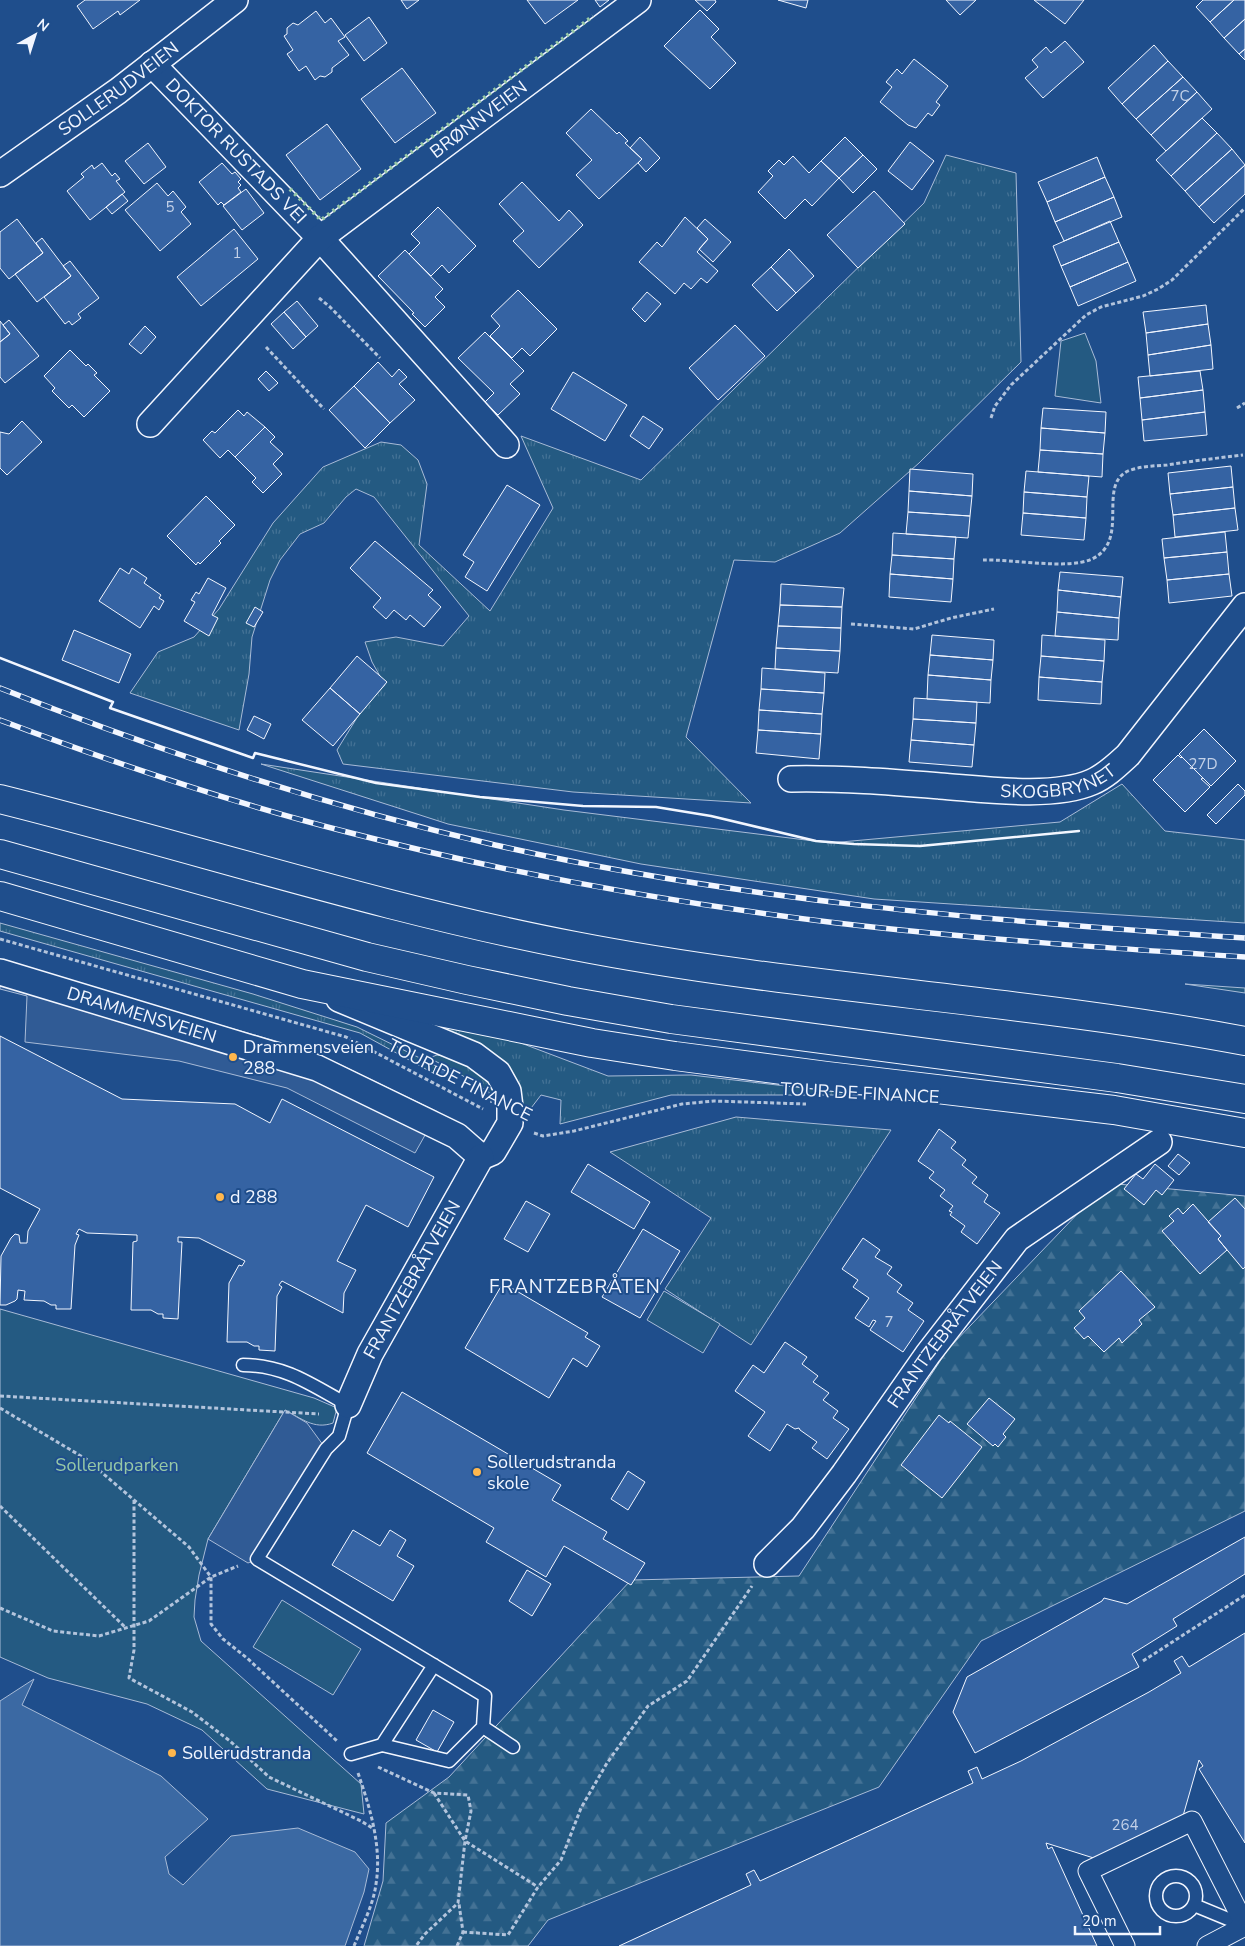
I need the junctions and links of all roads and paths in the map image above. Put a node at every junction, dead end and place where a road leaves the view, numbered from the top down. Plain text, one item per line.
1 (235, 0) edge
2 (638, 0) edge
3 (152, 64) junction
4 (0, 174) edge
5 (1245, 208) edge
6 (320, 238) junction
7 (319, 298) dead end
8 (266, 347) dead end
9 (380, 358) dead end
10 (1245, 403) edge
11 (1237, 408) dead end
12 (324, 409) dead end
13 (991, 418) dead end
14 (150, 424) dead end
15 (506, 445) dead end
16 (1243, 455) dead end
17 (983, 560) dead end
18 (1245, 606) edge
19 (994, 609) dead end
20 (851, 624) dead end
21 (791, 779) dead end
22 (0, 799) edge
23 (0, 854) edge
24 (0, 896) edge
25 (0, 939) edge
26 (0, 972) edge
27 (302, 984) junction
28 (1245, 1042) edge
29 (1245, 1099) edge
30 (810, 1104) dead end
31 (510, 1123) junction
32 (1245, 1133) edge
33 (1159, 1142) dead end
34 (482, 1157) junction
35 (242, 1365) dead end
36 (0, 1396) edge
37 (0, 1408) edge
38 (347, 1410) junction
39 (134, 1500) junction
40 (0, 1506) edge
41 (257, 1558) junction
42 (767, 1564) joint
43 (211, 1577) junction
44 (1245, 1594) edge
45 (0, 1608) edge
46 (133, 1626) junction
47 (126, 1628) junction
48 (1143, 1661) dead end
49 (434, 1665) junction
50 (483, 1727) junction
51 (382, 1745) junction
52 (513, 1747) dead end
53 (351, 1754) junction
54 (434, 1793) junction
55 (374, 1829) junction
56 (465, 1841) junction
57 (538, 1888) junction
58 (458, 1903) junction
59 (1194, 1905) dead end
60 (1245, 1926) edge
61 (463, 1932) junction
62 (354, 1946) edge
63 (416, 1946) edge
64 (457, 1946) edge
65 (1126, 1946) edge
66 (1207, 1946) edge

1 - 3 street, SOLLERUDVEIEN
2 - 6 street, BRØNNVEIEN
3 - 4 street, SOLLERUDVEIEN
3 - 6 street, DOKTOR RUSTADS VEI
5 - 13 path
6 - 14 street, BRØNNVEIEN
6 - 15 street
7 - 9 path
8 - 12 path
10 - 11 path
16 - 17 path
18 - 21 street, SKOGBRYNET
19 - 20 path
22 - 28 highway
23 - 29 highway
24 - 27 highway
25 - 31 path, TOUR DE FINANCE
26 - 34 street, DRAMMENSVEIEN
27 - 31 street
27 - 32 highway
30 - 31 path, TOUR DE FINANCE
31 - 34 street
33 - 42 street, FRANTZEBRÅTVEIEN
34 - 38 street, FRANTZEBRÅTVEIEN
35 - 38 lane
36 - 38 path
37 - 39 path
38 - 41 lane
39 - 43 path
39 - 46 path
40 - 47 path
41 - 43 path
41 - 49 lane
42 - 57 path
43 - 46 path
43 - 53 path
44 - 48 path
45 - 47 path
46 - 47 path
46 - 55 path
49 - 50 lane
49 - 51 lane
50 - 51 lane
50 - 52 lane
51 - 53 lane
53 - 54 path
53 - 55 path
54 - 56 path
54 - 56 path
55 - 62 path
56 - 57 path
56 - 58 path
57 - 61 path
58 - 61 path
58 - 63 path
59 - 60 lane
60 - 65 street
60 - 66 street
61 - 64 path

